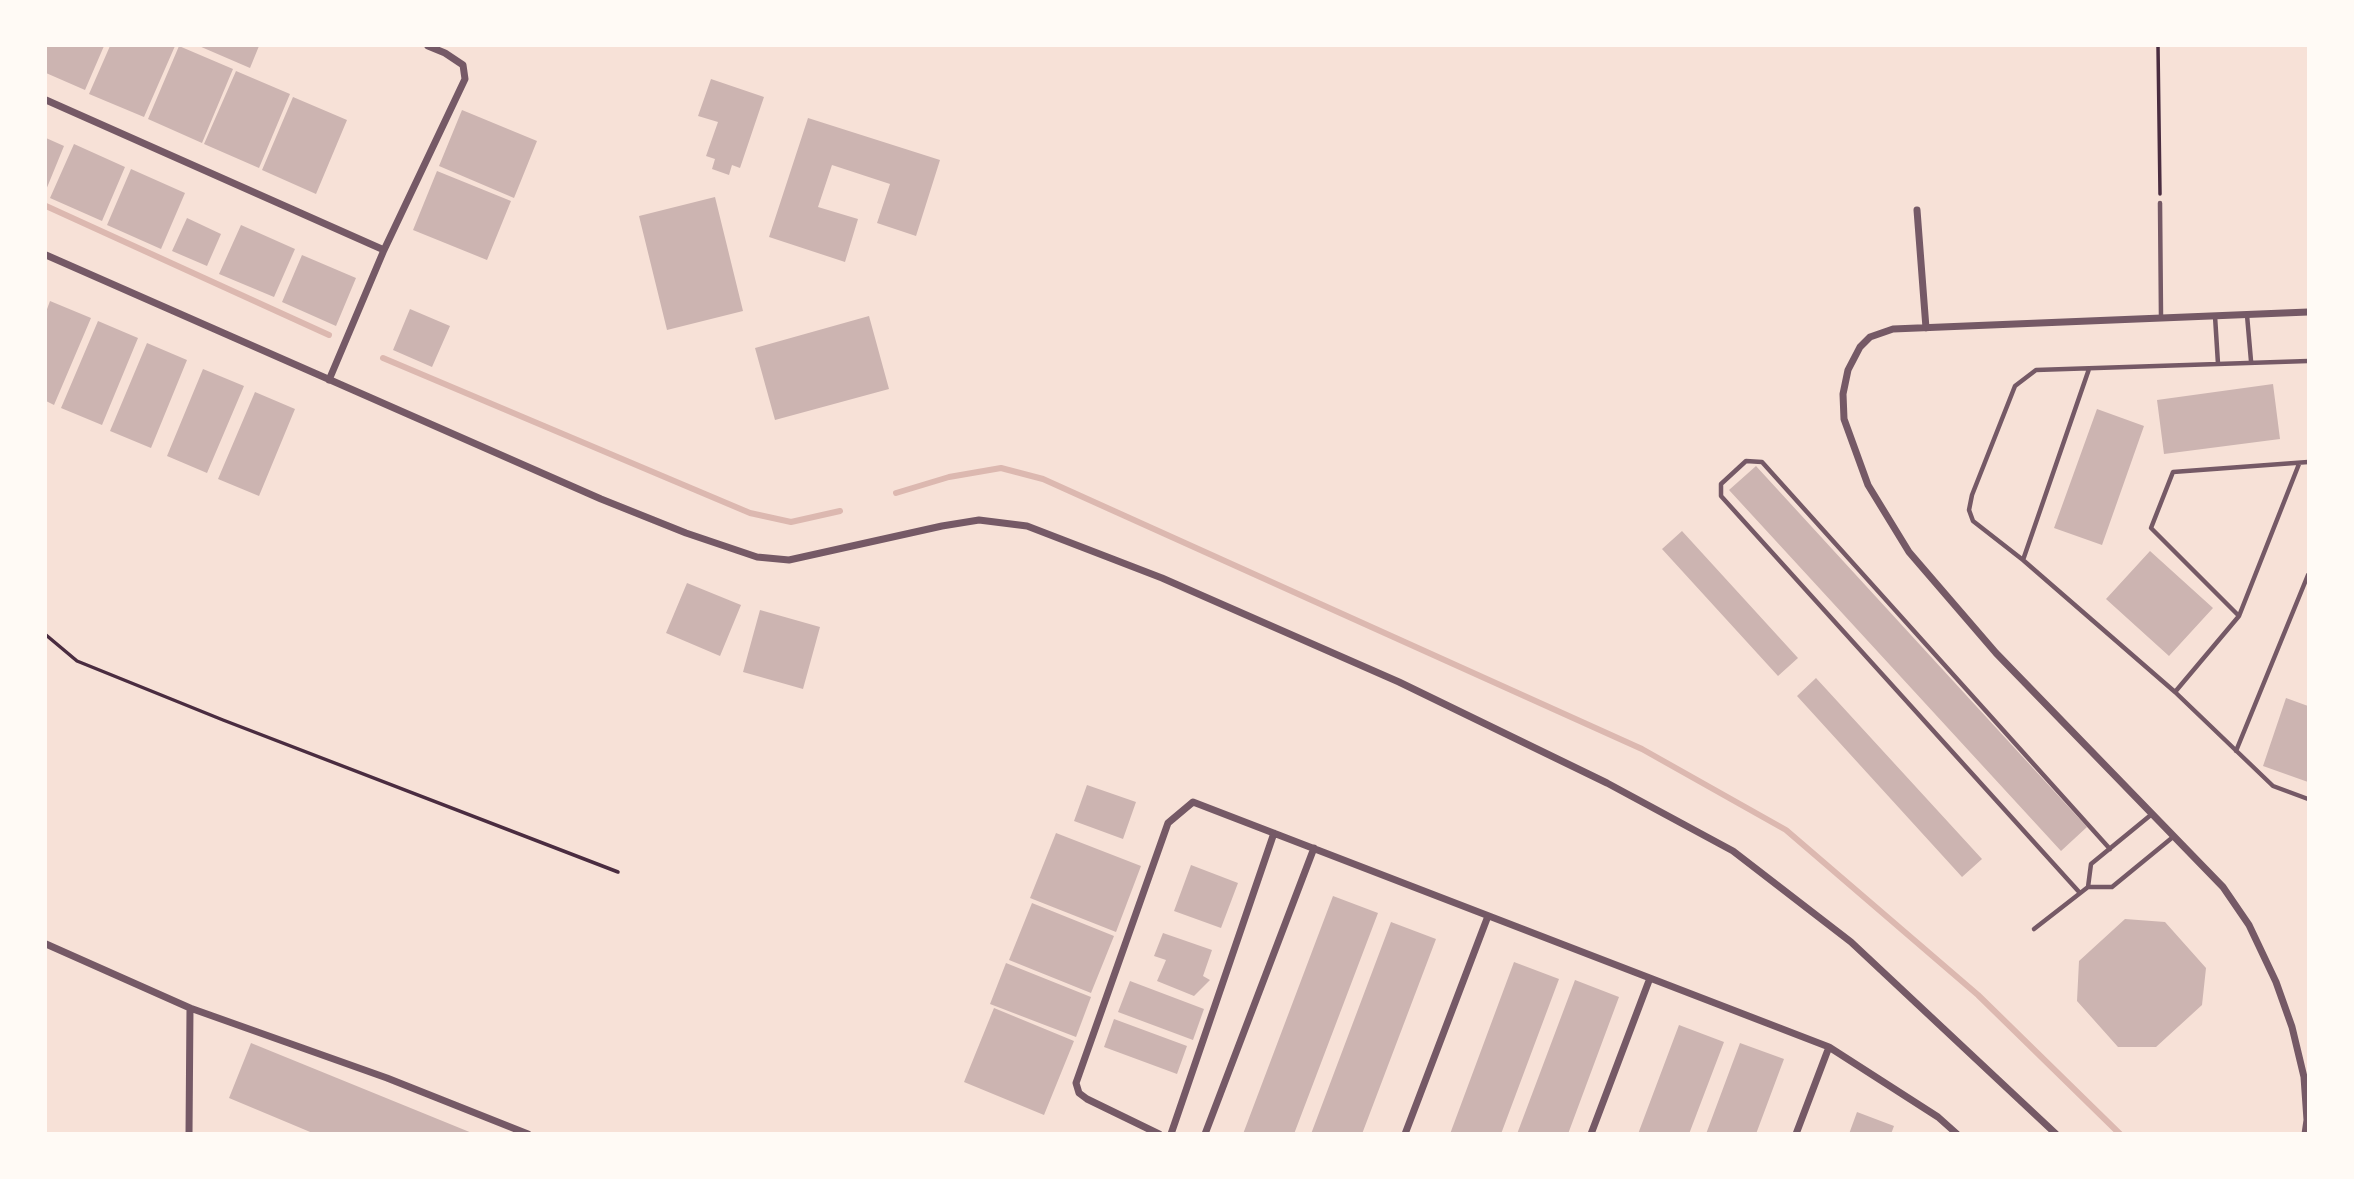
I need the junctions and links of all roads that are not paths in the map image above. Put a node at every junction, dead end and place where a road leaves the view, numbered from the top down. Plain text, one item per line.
1 (428, 46) edge
2 (46, 100) edge
3 (2160, 203) road end
4 (1917, 210) dead end
5 (384, 250) junction
6 (46, 255) edge
7 (2308, 312) edge
8 (2247, 315) junction
9 (2215, 316) junction
10 (2161, 318) junction
11 (1926, 328) junction
12 (2308, 361) edge
13 (2250, 362) junction
14 (2218, 364) junction
15 (2089, 369) junction
16 (329, 380) junction
17 (2308, 462) edge
18 (2299, 464) junction
19 (2023, 560) junction
20 (2308, 575) edge
21 (2239, 616) junction
22 (2175, 692) junction
23 (2236, 751) junction
24 (2308, 799) edge
25 (2152, 814) junction
26 (1274, 833) junction
27 (2173, 837) junction
28 (1314, 848) junction
29 (2110, 849) junction
30 (2088, 887) junction
31 (2080, 893) junction
32 (1488, 916) junction
33 (2034, 929) dead end
34 (46, 944) edge
35 (1650, 978) junction
36 (190, 1008) junction
37 (1829, 1047) junction
38 (189, 1133) edge
39 (528, 1133) edge
40 (1159, 1133) edge
41 (1171, 1133) edge
42 (1205, 1133) edge
43 (1405, 1133) edge
44 (1591, 1133) edge
45 (1796, 1133) edge
46 (1956, 1133) edge
47 (2056, 1133) edge
48 (2305, 1133) edge

1 - 5 street
2 - 5 street
3 - 10 lane
4 - 11 street
5 - 16 street
6 - 16 street
7 - 8 street
8 - 9 street
8 - 13 lane
9 - 10 street
9 - 14 lane
10 - 11 street
11 - 25 street
12 - 13 lane
13 - 14 lane
14 - 15 lane
15 - 19 lane
15 - 19 lane
16 - 47 street
17 - 18 lane
18 - 21 lane
18 - 21 lane
19 - 22 lane
20 - 23 lane
21 - 22 lane
22 - 23 lane
23 - 24 lane
25 - 27 street
25 - 29 lane
26 - 28 street
26 - 40 street
26 - 41 street
27 - 30 lane
27 - 48 street
28 - 32 street
28 - 42 street
29 - 30 lane
29 - 31 lane
30 - 31 lane
31 - 33 lane
32 - 35 street
32 - 43 street
34 - 36 street
35 - 37 street
35 - 44 street
36 - 38 street
36 - 39 street
37 - 45 street
37 - 46 street

